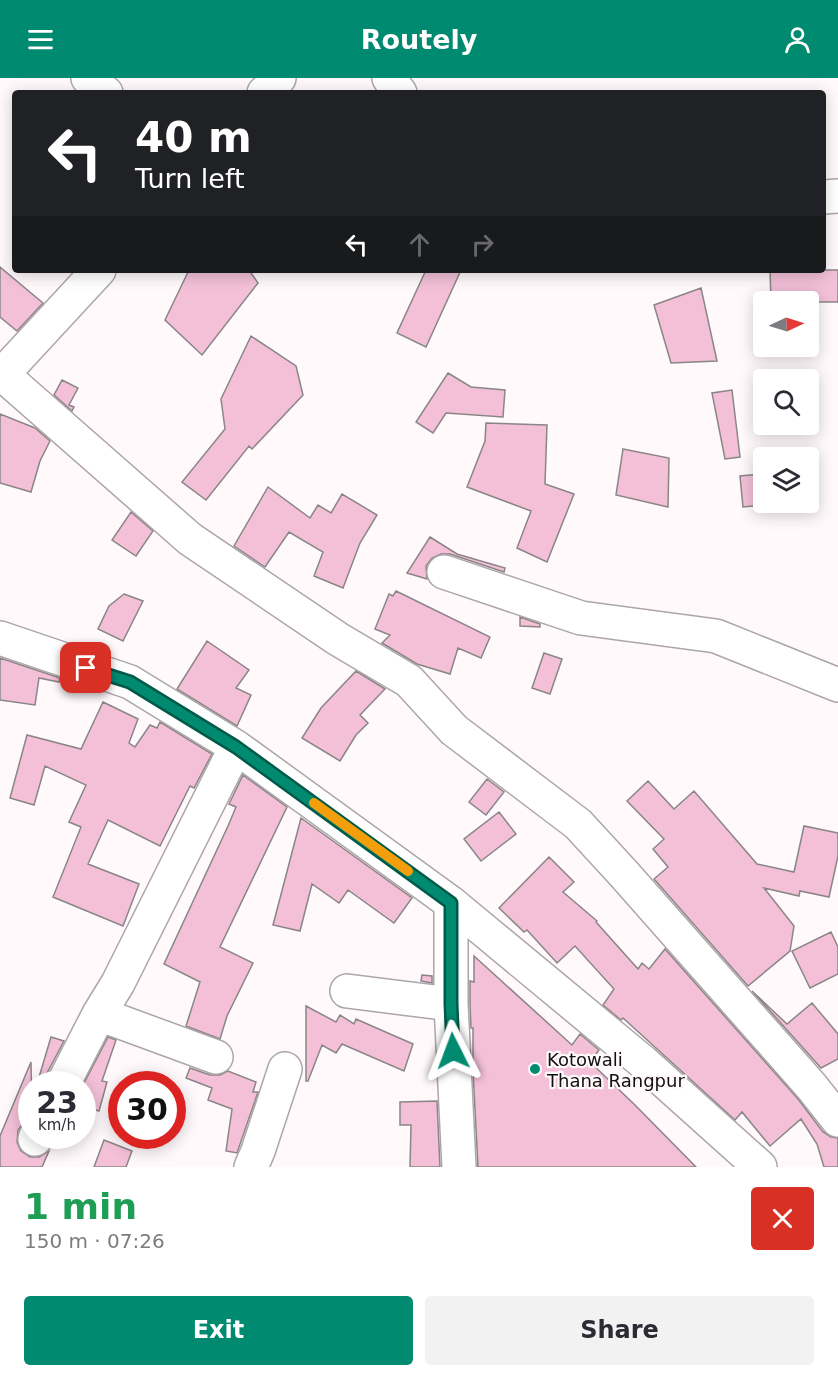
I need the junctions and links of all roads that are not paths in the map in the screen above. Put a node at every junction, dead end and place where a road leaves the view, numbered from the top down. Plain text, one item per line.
1 (88, 78) edge
2 (279, 78) edge
3 (102, 90) edge
4 (267, 90) edge
5 (96, 273) edge
6 (2, 376) edge
7 (444, 572) dead end
8 (0, 638) edge
9 (838, 685) edge
10 (236, 747) junction
11 (451, 903) junction
12 (347, 991) dead end
13 (451, 1004) junction
14 (99, 1014) junction
15 (216, 1056) dead end
16 (285, 1069) dead end
17 (70, 1071) edge
18 (838, 1120) edge
19 (251, 1167) edge
20 (459, 1167) edge
21 (760, 1167) edge

1 - 3 street
2 - 4 street
5 - 6 street
6 - 18 street
7 - 9 street
8 - 10 street
10 - 11 street
10 - 14 street
11 - 13 street
11 - 21 street
12 - 13 street
13 - 20 street
14 - 15 street
14 - 17 street
16 - 19 street

